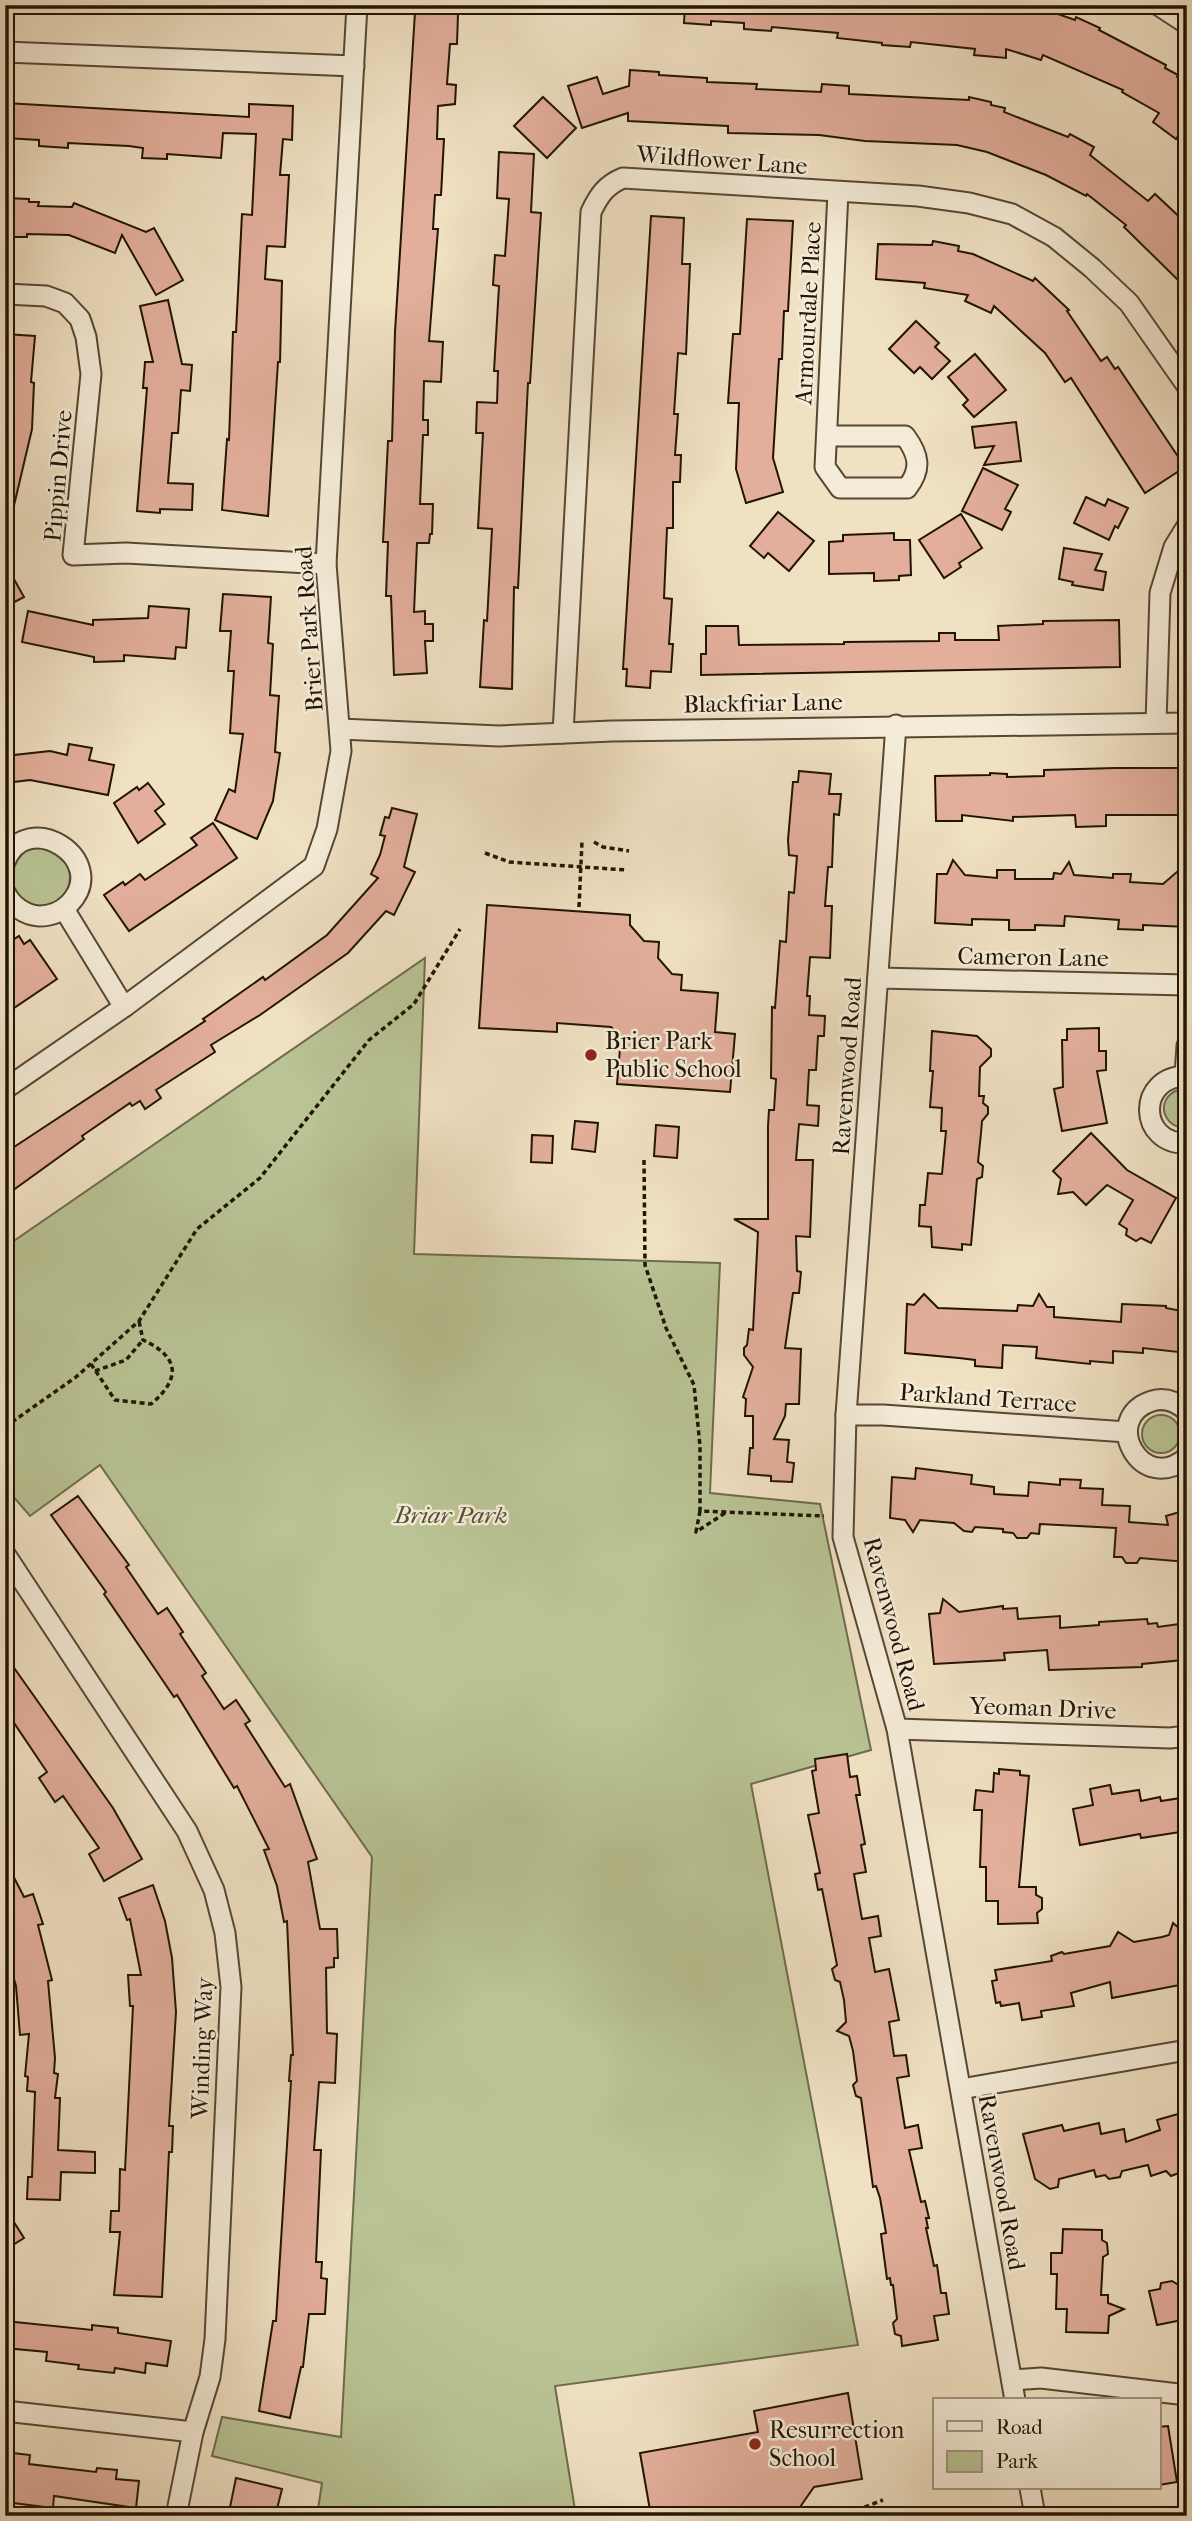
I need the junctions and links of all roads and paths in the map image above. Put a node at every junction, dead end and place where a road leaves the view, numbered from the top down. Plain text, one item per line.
1 (357, 5) edge
2 (1158, 5) edge
3 (1187, 24) edge
4 (5, 51) edge
5 (354, 66) junction
6 (838, 192) junction
7 (5, 294) edge
8 (1187, 386) edge
9 (827, 436) junction
10 (1187, 526) edge
11 (326, 564) junction
12 (1156, 723) junction
13 (1187, 723) edge
14 (896, 725) junction
15 (340, 729) junction
16 (563, 733) junction
17 (582, 841) dead end
18 (594, 842) dead end
19 (629, 851) dead end
20 (485, 853) dead end
21 (5, 862) edge
22 (581, 867) junction
23 (627, 870) dead end
24 (5, 892) edge
25 (579, 906) dead end
26 (64, 909) junction
27 (460, 929) dead end
28 (878, 978) junction
29 (1187, 985) edge
30 (124, 1007) junction
31 (1187, 1046) edge
32 (1186, 1076) edge
33 (5, 1089) edge
34 (1187, 1143) edge
35 (644, 1160) dead end
36 (139, 1321) junction
37 (143, 1340) junction
38 (91, 1364) junction
39 (95, 1371) junction
40 (1187, 1411) edge
41 (846, 1415) junction
42 (5, 1427) edge
43 (1127, 1432) junction
44 (1187, 1457) edge
45 (700, 1511) junction
46 (726, 1512) junction
47 (844, 1517) junction
48 (5, 1554) edge
49 (897, 1728) junction
50 (1187, 1736) edge
51 (1187, 2050) edge
52 (961, 2089) junction
53 (1012, 2380) junction
54 (1187, 2395) edge
55 (1015, 2398) edge
56 (5, 2411) edge
57 (192, 2432) junction
58 (1030, 2490) edge
59 (883, 2500) dead end
60 (176, 2516) edge
61 (851, 2516) edge
62 (1034, 2516) edge

1 - 5 street, Brier Park Road
2 - 3 street
4 - 5 street
5 - 11 street, Brier Park Road
6 - 8 street, Wildflower Lane
6 - 9 street, Armourdale Place
6 - 16 street, Wildflower Lane
7 - 11 street, Pippin Drive
9 - 9 street, Armourdale Place
10 - 12 street
11 - 15 street, Brier Park Road
12 - 13 street, Blackfriar Lane
12 - 14 street, Blackfriar Lane
14 - 16 street, Blackfriar Lane
14 - 28 street, Ravenwood Road
15 - 16 street, Blackfriar Lane
15 - 30 street, Brier Park Road
17 - 22 path
18 - 19 path
20 - 22 path
21 - 26 street
22 - 23 path
22 - 25 path
24 - 26 street
26 - 30 street
27 - 36 path
28 - 29 street, Cameron Lane
28 - 41 street, Ravenwood Road
30 - 33 street, Brier Park Road
31 - 32 street
32 - 34 street
35 - 45 path
36 - 37 path
36 - 38 path
37 - 39 path
37 - 39 path
38 - 39 path
38 - 42 path
40 - 43 street
41 - 43 street, Parkland Terrace
41 - 47 street, Ravenwood Road
43 - 44 street
45 - 46 path
45 - 46 path
46 - 47 path
47 - 49 street, Ravenwood Road
48 - 57 street, Winding Way
49 - 50 street, Yeoman Drive
49 - 52 street, Ravenwood Road
51 - 52 street
52 - 53 street, Ravenwood Road
53 - 54 street
53 - 55 street, Ravenwood Road
56 - 57 street
57 - 60 street, Winding Way
58 - 62 street
59 - 61 path

